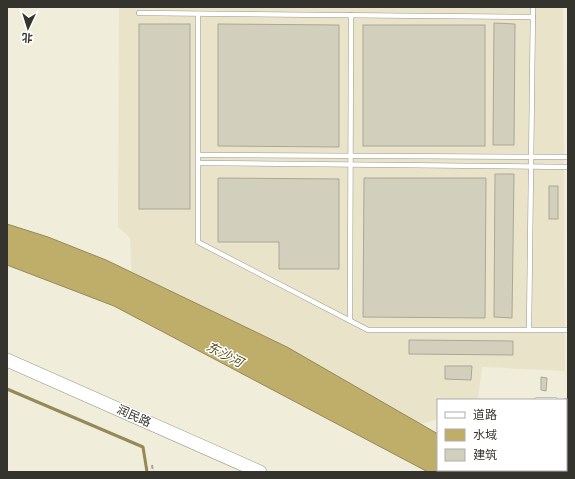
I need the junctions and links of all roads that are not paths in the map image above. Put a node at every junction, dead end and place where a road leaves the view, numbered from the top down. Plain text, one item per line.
1 (533, 7) edge
2 (139, 13) dead end
3 (198, 14) junction
4 (351, 15) junction
5 (533, 17) junction
6 (199, 155) junction
7 (351, 156) junction
8 (531, 157) junction
9 (568, 157) edge
10 (198, 164) junction
11 (351, 165) junction
12 (531, 167) junction
13 (568, 167) edge
14 (350, 320) junction
15 (529, 330) junction
16 (568, 330) edge
17 (7, 360) edge
18 (260, 472) edge

1 - 5 lane
2 - 3 lane
3 - 4 lane
3 - 6 lane
4 - 5 lane
4 - 7 lane
5 - 8 lane
6 - 7 lane
6 - 10 lane
7 - 8 lane
7 - 11 lane
8 - 9 lane
8 - 12 lane
10 - 11 lane
10 - 14 lane
11 - 12 lane
11 - 14 lane
12 - 13 lane
12 - 15 lane
14 - 15 lane
15 - 16 lane
17 - 18 street, 润民路

